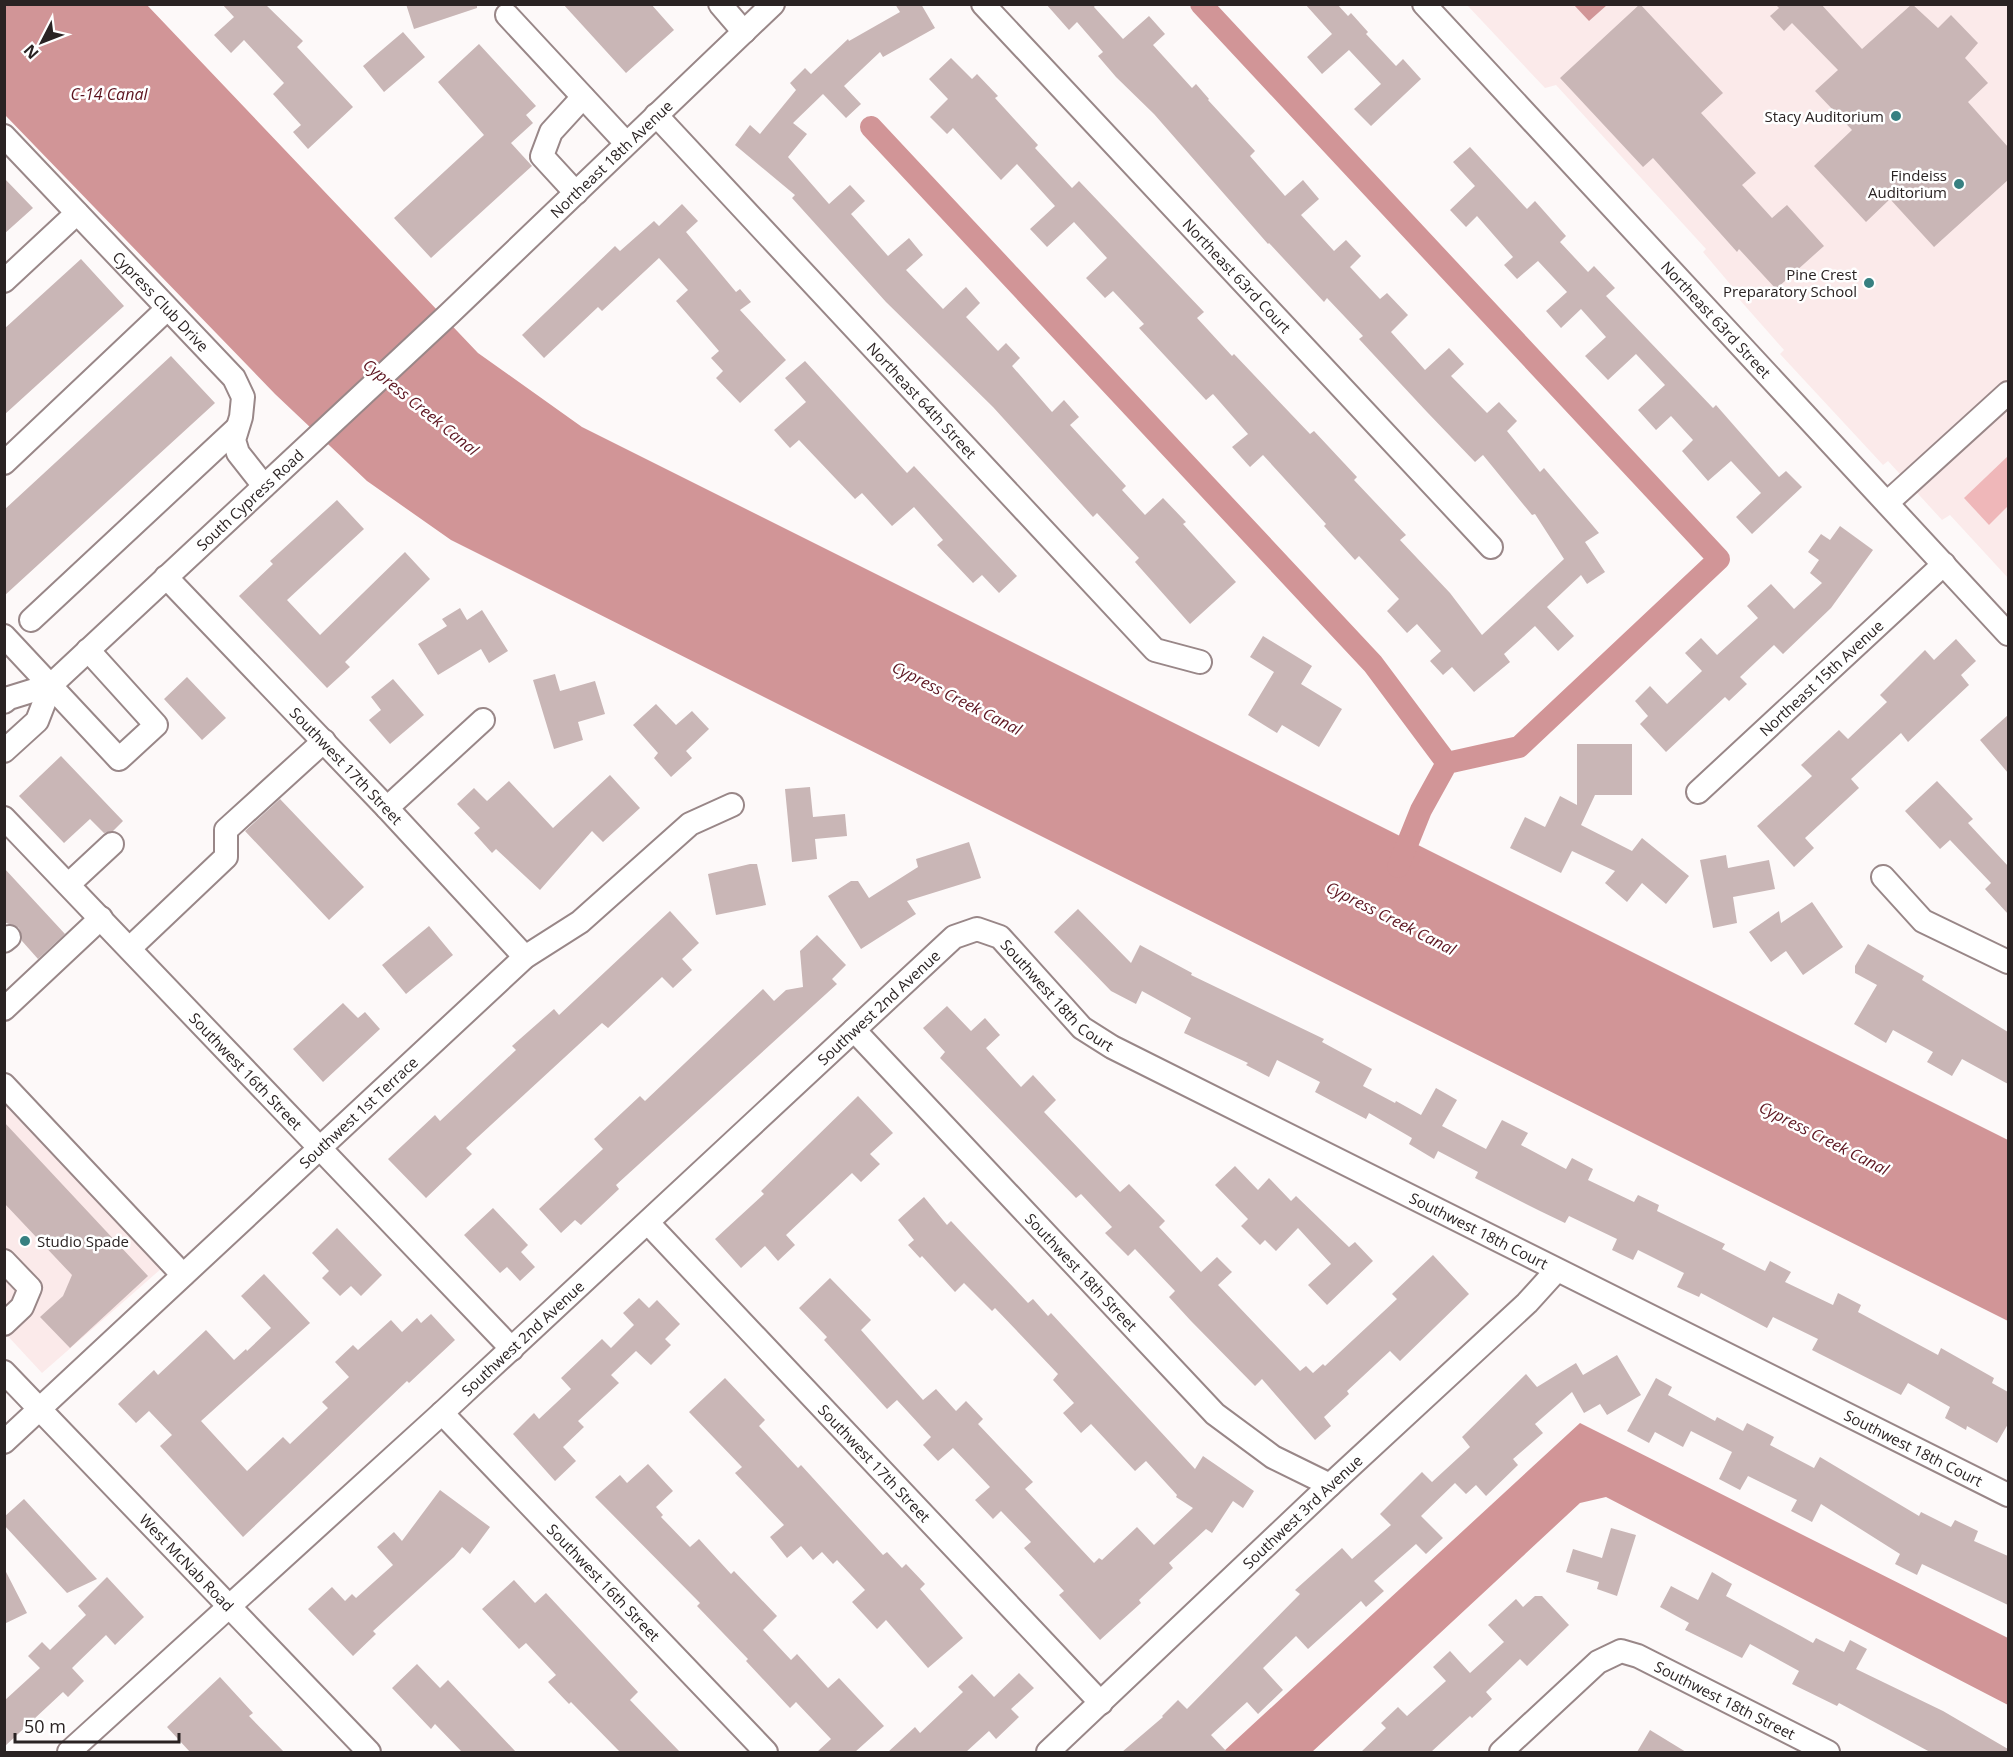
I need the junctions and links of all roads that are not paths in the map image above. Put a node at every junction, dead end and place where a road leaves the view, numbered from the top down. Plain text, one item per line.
1 (720, 4) edge
2 (773, 4) edge
3 (983, 4) edge
4 (1424, 4) edge
5 (507, 15) dead end
6 (744, 32) junction
7 (583, 97) junction
8 (656, 115) junction
9 (4, 136) edge
10 (626, 143) junction
11 (576, 192) junction
12 (77, 213) junction
13 (4, 281) edge
14 (167, 309) junction
15 (449, 314) joint
16 (2008, 393) edge
17 (236, 429) junction
18 (4, 463) edge
19 (264, 486) junction
20 (1887, 503) junction
21 (1491, 547) dead end
22 (1944, 564) junction
23 (166, 577) junction
24 (31, 620) dead end
25 (2008, 634) edge
26 (4, 636) edge
27 (88, 650) junction
28 (1200, 662) dead end
29 (51, 685) junction
30 (4, 702) edge
31 (483, 720) dead end
32 (324, 741) junction
33 (4, 751) edge
34 (1698, 792) dead end
35 (732, 805) dead end
36 (387, 808) junction
37 (4, 818) edge
38 (112, 843) dead end
39 (1883, 877) dead end
40 (69, 884) junction
41 (101, 918) junction
42 (977, 929) joint
43 (130, 948) junction
44 (525, 957) junction
45 (2008, 962) edge
46 (4, 1009) edge
47 (854, 1030) junction
48 (4, 1085) edge
49 (321, 1146) junction
50 (648, 1222) junction
51 (4, 1261) edge
52 (1556, 1271) junction
53 (183, 1275) junction
54 (4, 1324) edge
55 (512, 1348) junction
56 (4, 1372) edge
57 (40, 1409) junction
58 (442, 1413) junction
59 (4, 1442) edge
60 (1330, 1485) junction
61 (2008, 1495) edge
62 (229, 1606) junction
63 (1101, 1703) junction
64 (69, 1752) edge
65 (369, 1752) edge
66 (766, 1752) edge
67 (1048, 1752) edge
68 (1501, 1752) edge
69 (1828, 1752) edge

1 - 6 street
2 - 6 street, Northeast 18th Avenue
3 - 21 street, Northeast 63rd Court
4 - 20 street, Northeast 63rd Street
5 - 7 street
6 - 8 street, Northeast 18th Avenue
7 - 10 street
7 - 11 street
8 - 10 street, Northeast 18th Avenue
8 - 28 street, Northeast 64th Street
9 - 12 street, Cypress Club Drive
10 - 11 street, Northeast 18th Avenue
11 - 15 street, Northeast 18th Avenue
12 - 13 street
12 - 14 street, Cypress Club Drive
14 - 17 street, Cypress Club Drive
14 - 18 street
15 - 19 street, South Cypress Road
16 - 20 street
17 - 19 street, Cypress Club Drive
17 - 24 street
19 - 23 street, South Cypress Road
20 - 22 street, Northeast 63rd Street
22 - 25 street, Northeast 63rd Street
22 - 34 street, Northeast 15th Avenue
23 - 27 street, South Cypress Road
23 - 32 street, Southwest 17th Street
26 - 29 street
27 - 29 street, South Cypress Road
27 - 29 street
29 - 30 street, South Cypress Road
29 - 33 street, South Cypress Road
31 - 36 street
32 - 36 street, Southwest 17th Street
32 - 43 street
35 - 44 street, Southwest 1st Terrace
36 - 44 street, Southwest 17th Street
37 - 40 street, Southwest 16th Street
38 - 40 street
39 - 45 street
40 - 41 street, Southwest 16th Street
41 - 43 street, Southwest 16th Street
41 - 46 street
42 - 47 street, Southwest 2nd Avenue
42 - 52 street, Southwest 18th Court
43 - 49 street, Southwest 16th Street
44 - 49 street, Southwest 1st Terrace
47 - 50 street, Southwest 2nd Avenue
47 - 60 street, Southwest 18th Street
48 - 53 street
49 - 53 street, Southwest 1st Terrace
49 - 55 street, Southwest 16th Street
50 - 55 street, Southwest 2nd Avenue
50 - 63 street, Southwest 17th Street
51 - 54 street
52 - 60 street, Southwest 3rd Avenue
52 - 61 street, Southwest 18th Court
53 - 57 street, Southwest 1st Terrace
55 - 58 street, Southwest 2nd Avenue
56 - 57 street, West McNab Road
57 - 59 street, Southwest 1st Terrace
57 - 62 street, West McNab Road
58 - 62 street, Southwest 2nd Avenue
58 - 66 street, Southwest 16th Street
60 - 63 street, Southwest 3rd Avenue
62 - 64 street, Southwest 2nd Avenue
62 - 65 street, West McNab Road
63 - 67 street, Southwest 3rd Avenue
68 - 69 street, Southwest 18th Street

